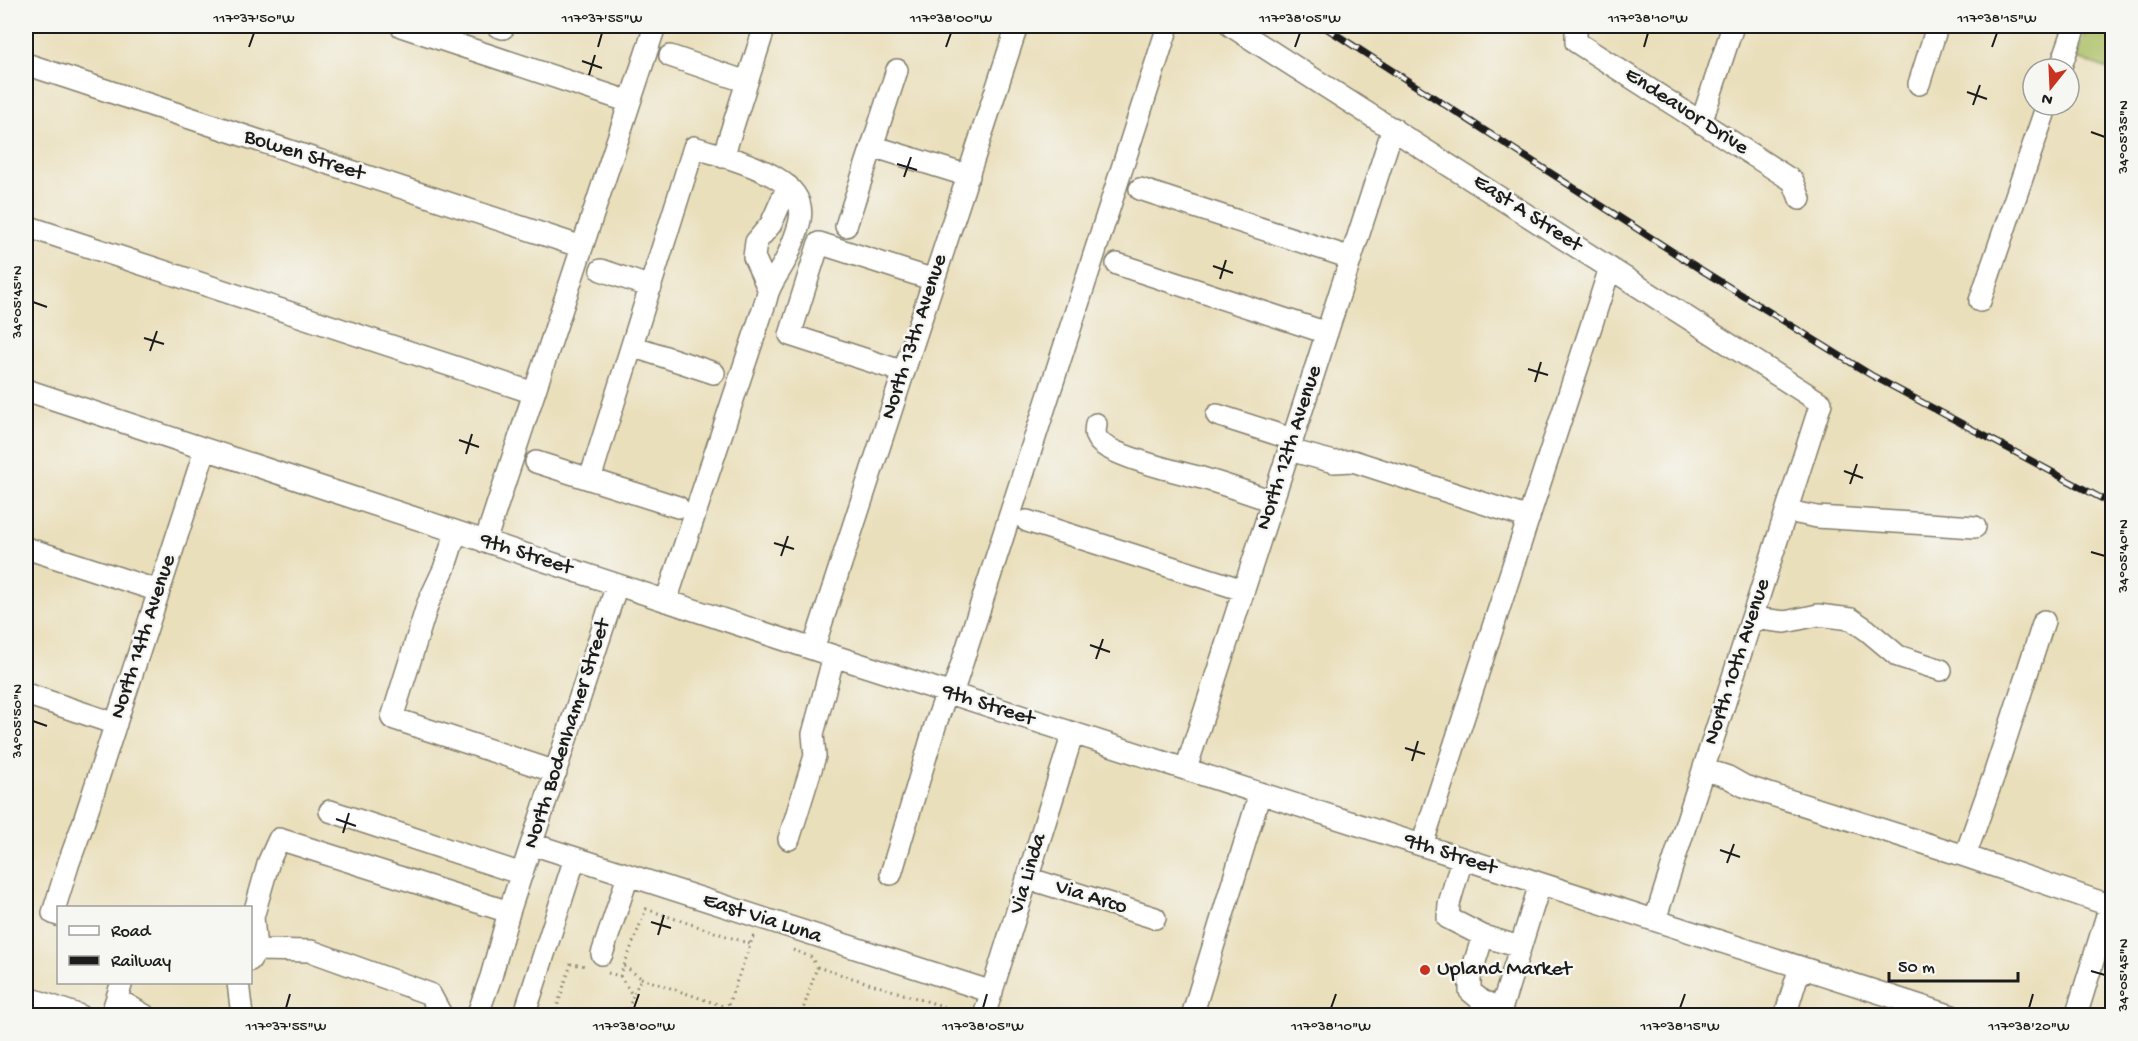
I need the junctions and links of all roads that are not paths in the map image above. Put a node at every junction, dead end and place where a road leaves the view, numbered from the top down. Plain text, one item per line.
1 (401, 26) edge
2 (496, 26) edge
3 (506, 26) edge
4 (655, 26) edge
5 (765, 26) edge
6 (1017, 26) edge
7 (1168, 26) edge
8 (1231, 26) edge
9 (1576, 26) edge
10 (1733, 26) edge
11 (1936, 26) edge
12 (2075, 26) edge
13 (425, 29) edge
14 (670, 56) dead end
15 (2064, 57) edge
16 (26, 64) edge
17 (897, 70) dead end
18 (747, 82) junction
19 (1919, 84) dead end
20 (630, 102) junction
21 (2044, 117) edge
22 (1701, 123) junction
23 (1393, 128) junction
24 (872, 146) junction
25 (723, 157) junction
26 (969, 176) junction
27 (788, 186) junction
28 (1140, 189) dead end
29 (1800, 199) dead end
30 (771, 224) junction
31 (26, 226) edge
32 (846, 226) dead end
33 (794, 239) junction
34 (582, 247) junction
35 (1351, 258) junction
36 (1117, 264) dead end
37 (1610, 268) junction
38 (601, 270) dead end
39 (934, 280) junction
40 (651, 287) junction
41 (768, 288) junction
42 (1980, 301) dead end
43 (1327, 333) junction
44 (632, 346) junction
45 (904, 372) junction
46 (714, 373) dead end
47 (26, 390) edge
48 (534, 393) junction
49 (1821, 404) joint
50 (1217, 415) dead end
51 (1096, 424) dead end
52 (1290, 445) junction
53 (205, 450) junction
54 (536, 462) dead end
55 (590, 479) junction
56 (1272, 501) junction
57 (678, 507) dead end
58 (1787, 511) junction
59 (1529, 518) junction
60 (1027, 522) dead end
61 (1975, 527) dead end
62 (456, 532) junction
63 (485, 542) junction
64 (26, 548) edge
65 (617, 585) junction
66 (159, 591) junction
67 (1244, 591) junction
68 (666, 601) junction
69 (1752, 618) junction
70 (2044, 621) dead end
71 (813, 649) junction
72 (834, 656) junction
73 (1941, 670) dead end
74 (950, 693) junction
75 (26, 694) edge
76 (116, 724) junction
77 (1073, 733) junction
78 (1186, 769) junction
79 (1704, 769) junction
80 (556, 772) junction
81 (1260, 793) junction
82 (330, 811) dead end
83 (789, 839) dead end
84 (532, 844) junction
85 (1422, 845) junction
86 (1965, 856) junction
87 (575, 858) junction
88 (1462, 859) junction
89 (891, 874) dead end
90 (628, 876) junction
91 (1027, 878) junction
92 (521, 879) junction
93 (1540, 884) junction
94 (2112, 904) edge
95 (509, 912) junction
96 (57, 915) edge
97 (1155, 918) dead end
98 (1655, 920) junction
99 (1483, 936) junction
100 (1520, 947) junction
101 (253, 955) edge
102 (598, 964) road end
103 (1800, 967) junction
104 (238, 984) edge
105 (992, 992) junction
106 (26, 997) edge
107 (117, 999) edge
108 (1500, 1012) edge
109 (81, 1016) edge
110 (146, 1016) edge
111 (242, 1016) edge
112 (442, 1016) edge
113 (477, 1016) edge
114 (524, 1016) edge
115 (984, 1016) edge
116 (1192, 1016) edge
117 (1785, 1016) edge
118 (1952, 1016) edge
119 (2076, 1016) edge

1 - 13 street
2 - 3 street
4 - 20 street
5 - 18 street
6 - 26 street, North 13th Avenue
7 - 74 street
8 - 23 street, East A Street
9 - 22 street, Endeavor Drive
10 - 22 street
11 - 19 street
12 - 15 street
13 - 20 street
14 - 18 street
16 - 34 street, Bowen Street
17 - 24 street
18 - 25 street
20 - 34 street
21 - 42 street
22 - 29 street, Endeavor Drive
23 - 35 street, North 12th Avenue
23 - 37 street, East A Street
24 - 26 street
24 - 32 street
25 - 27 street
25 - 40 street
26 - 39 street, North 13th Avenue
27 - 30 street
27 - 33 street
28 - 35 street
30 - 33 street
30 - 41 street
31 - 48 street
33 - 41 street
34 - 48 street
35 - 43 street, North 12th Avenue
36 - 43 street
37 - 49 street, East A Street
37 - 59 street
38 - 40 street
39 - 45 street, North 13th Avenue
39 - 45 street
40 - 44 street
41 - 68 street
43 - 52 street, North 12th Avenue
44 - 46 street
44 - 55 street
45 - 71 street, North 13th Avenue
47 - 53 street, 9th Street
48 - 63 street
49 - 58 street, North 10th Avenue
50 - 52 street
51 - 56 street
52 - 56 street, North 12th Avenue
52 - 59 street
53 - 62 street, 9th Street
53 - 66 street, North 14th Avenue
54 - 55 street
55 - 57 street
56 - 67 street, North 12th Avenue
58 - 61 street
58 - 69 street, North 10th Avenue
59 - 85 street
60 - 67 street
62 - 63 street, 9th Street
62 - 80 street
63 - 65 street, 9th Street
64 - 66 street
65 - 68 street, 9th Street
65 - 80 street, North Bodenhamer Street
66 - 76 street, North 14th Avenue
67 - 78 street, North 12th Avenue
68 - 71 street, 9th Street
69 - 73 street
69 - 79 street, North 10th Avenue
70 - 86 street
71 - 72 street, 9th Street
72 - 74 street, 9th Street
72 - 83 street
74 - 77 street, 9th Street
74 - 89 street
75 - 76 street
76 - 96 street, North 14th Avenue
77 - 78 street, 9th Street
77 - 91 street, Via Linda
78 - 81 street, 9th Street
79 - 86 street
79 - 98 street, North 10th Avenue
80 - 84 street, North Bodenhamer Street
81 - 85 street, 9th Street
81 - 116 street
82 - 92 street
84 - 87 street, East Via Luna
84 - 92 street, North Bodenhamer Street
85 - 88 street, 9th Street
86 - 94 street
87 - 90 street, East Via Luna
87 - 114 street
88 - 93 street, 9th Street
88 - 99 street
90 - 102 street
90 - 105 street, East Via Luna
91 - 97 street, Via Arco
91 - 105 street, Via Linda
92 - 95 street, North Bodenhamer Street
93 - 98 street, 9th Street
93 - 100 street
94 - 119 street
95 - 101 street
95 - 113 street, North Bodenhamer Street
98 - 103 street, 9th Street
99 - 100 street
99 - 108 street
100 - 108 street
101 - 112 street
103 - 117 street
103 - 118 street, 9th Street
104 - 111 street
105 - 115 street, Via Linda
106 - 109 street
107 - 110 street

